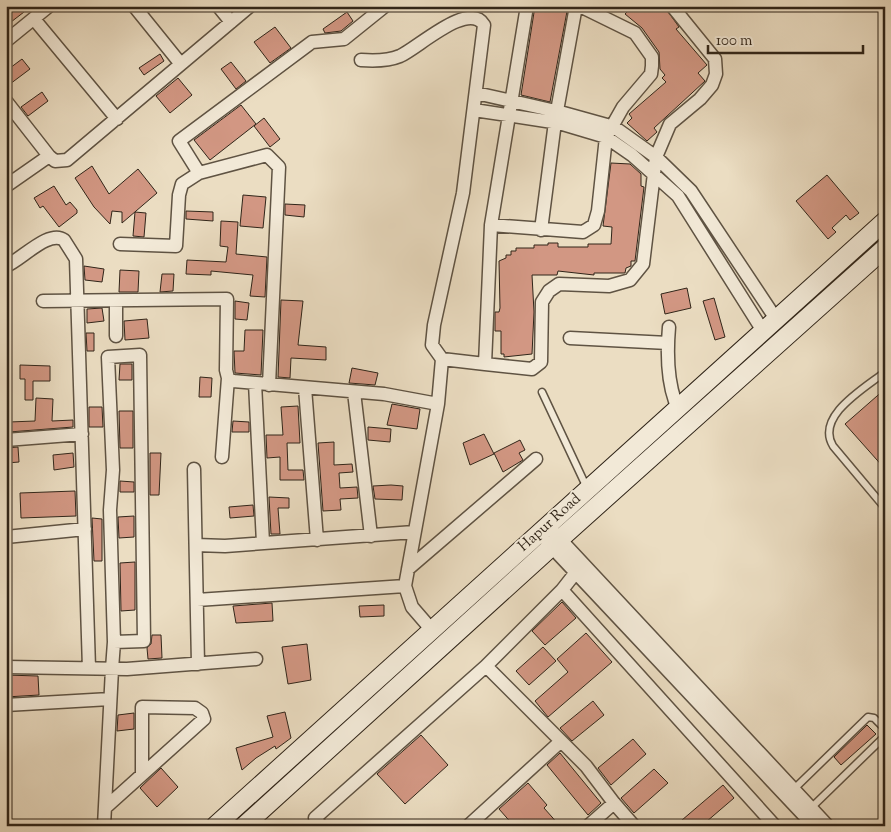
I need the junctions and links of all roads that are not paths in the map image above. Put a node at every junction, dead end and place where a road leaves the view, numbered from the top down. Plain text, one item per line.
1 (49, 6) edge
2 (134, 6) edge
3 (218, 6) edge
4 (250, 6) edge
5 (386, 6) edge
6 (527, 6) edge
7 (576, 6) edge
8 (580, 6) edge
9 (672, 6) edge
10 (34, 19) junction
11 (231, 22) junction
12 (6, 41) edge
13 (362, 60) dead end
14 (180, 63) junction
15 (476, 93) junction
16 (511, 100) junction
17 (6, 101) edge
18 (474, 110) junction
19 (509, 115) junction
20 (557, 117) junction
21 (117, 119) junction
22 (610, 132) junction
23 (49, 156) junction
24 (656, 157) junction
25 (198, 173) junction
26 (655, 174) junction
27 (6, 186) edge
28 (491, 225) junction
29 (541, 230) junction
30 (882, 232) edge
31 (120, 244) dead end
32 (735, 257) junction
33 (6, 266) edge
34 (722, 266) junction
35 (43, 301) dead end
36 (77, 301) junction
37 (116, 301) junction
38 (769, 325) junction
39 (669, 327) dead end
40 (116, 336) dead end
41 (570, 338) dead end
42 (668, 343) junction
43 (442, 359) junction
44 (485, 364) junction
45 (885, 372) edge
46 (228, 378) junction
47 (255, 383) junction
48 (270, 384) junction
49 (305, 388) junction
50 (354, 392) junction
51 (542, 392) dead end
52 (438, 404) junction
53 (681, 405) junction
54 (82, 434) junction
55 (6, 440) edge
56 (222, 457) dead end
57 (536, 459) dead end
58 (194, 469) dead end
59 (588, 489) junction
60 (885, 508) edge
61 (85, 529) junction
62 (542, 529) junction
63 (414, 532) junction
64 (371, 536) junction
65 (6, 537) edge
66 (317, 540) junction
67 (555, 542) junction
68 (263, 543) junction
69 (196, 545) junction
70 (579, 568) junction
71 (408, 569) junction
72 (405, 586) junction
73 (562, 590) junction
74 (197, 600) junction
75 (431, 629) junction
76 (114, 642) junction
77 (256, 659) dead end
78 (198, 664) junction
79 (486, 666) junction
80 (6, 667) edge
81 (89, 668) junction
82 (112, 669) junction
83 (110, 699) junction
84 (6, 705) edge
85 (885, 729) edge
86 (885, 736) edge
87 (560, 742) junction
88 (142, 774) junction
89 (794, 790) junction
90 (614, 803) junction
91 (105, 808) junction
92 (812, 808) junction
93 (315, 823) edge
94 (104, 826) edge
95 (215, 826) edge
96 (244, 826) edge
97 (468, 826) edge
98 (588, 826) edge
99 (634, 826) edge
100 (775, 826) edge
101 (814, 826) edge
102 (828, 826) edge

1 - 10 street
2 - 14 street
3 - 11 street
4 - 11 street
5 - 25 street
6 - 16 street
7 - 20 street
8 - 22 street
9 - 24 street
10 - 12 street
10 - 21 street
11 - 14 street
13 - 15 street
14 - 21 street
15 - 16 street
15 - 18 street
16 - 19 street
16 - 20 street
17 - 23 street
18 - 19 street
18 - 43 street
19 - 20 street
19 - 28 street
20 - 22 street
20 - 29 street
21 - 23 street
22 - 24 street
22 - 26 street
22 - 29 street
23 - 27 street
24 - 26 street
24 - 32 street
25 - 31 street
25 - 48 street
26 - 34 street
26 - 44 street
28 - 29 street
28 - 44 street
30 - 38 main road, Hapur Road
30 - 67 main road, Hapur Road
32 - 34 street
32 - 38 street
33 - 36 street
34 - 38 street
35 - 36 street
36 - 37 street
36 - 54 street
37 - 40 street
37 - 46 street
38 - 53 main road, Hapur Road
39 - 42 street
41 - 42 street
42 - 53 street
43 - 44 street
43 - 52 street
45 - 60 lane
46 - 47 street
46 - 56 street
47 - 48 street
47 - 68 street
48 - 49 street
49 - 50 street
49 - 66 street
50 - 52 street
50 - 64 street
51 - 59 lane
52 - 63 street
53 - 59 main road, Hapur Road
54 - 55 street
54 - 61 street
57 - 71 street
58 - 69 street
59 - 62 main road, Hapur Road
61 - 65 street
61 - 81 street
62 - 67 street
62 - 75 main road, Hapur Road
63 - 64 street
63 - 71 street
64 - 66 street
66 - 68 street
67 - 70 street
67 - 96 main road, Hapur Road
68 - 69 street
69 - 74 street
70 - 73 street
70 - 89 street
70 - 101 street
71 - 72 street
72 - 74 street
72 - 75 street
73 - 79 street
73 - 100 street
74 - 78 street
75 - 95 main road, Hapur Road
76 - 76 street
76 - 82 street
77 - 78 street
78 - 82 street
79 - 87 street
79 - 93 street
80 - 81 street
81 - 82 street
82 - 83 street
83 - 84 street
83 - 91 street
85 - 89 lane
86 - 92 lane
87 - 90 street
87 - 97 street
88 - 88 street
88 - 91 street
89 - 92 street
90 - 98 street
90 - 99 street
91 - 94 street
92 - 102 street

